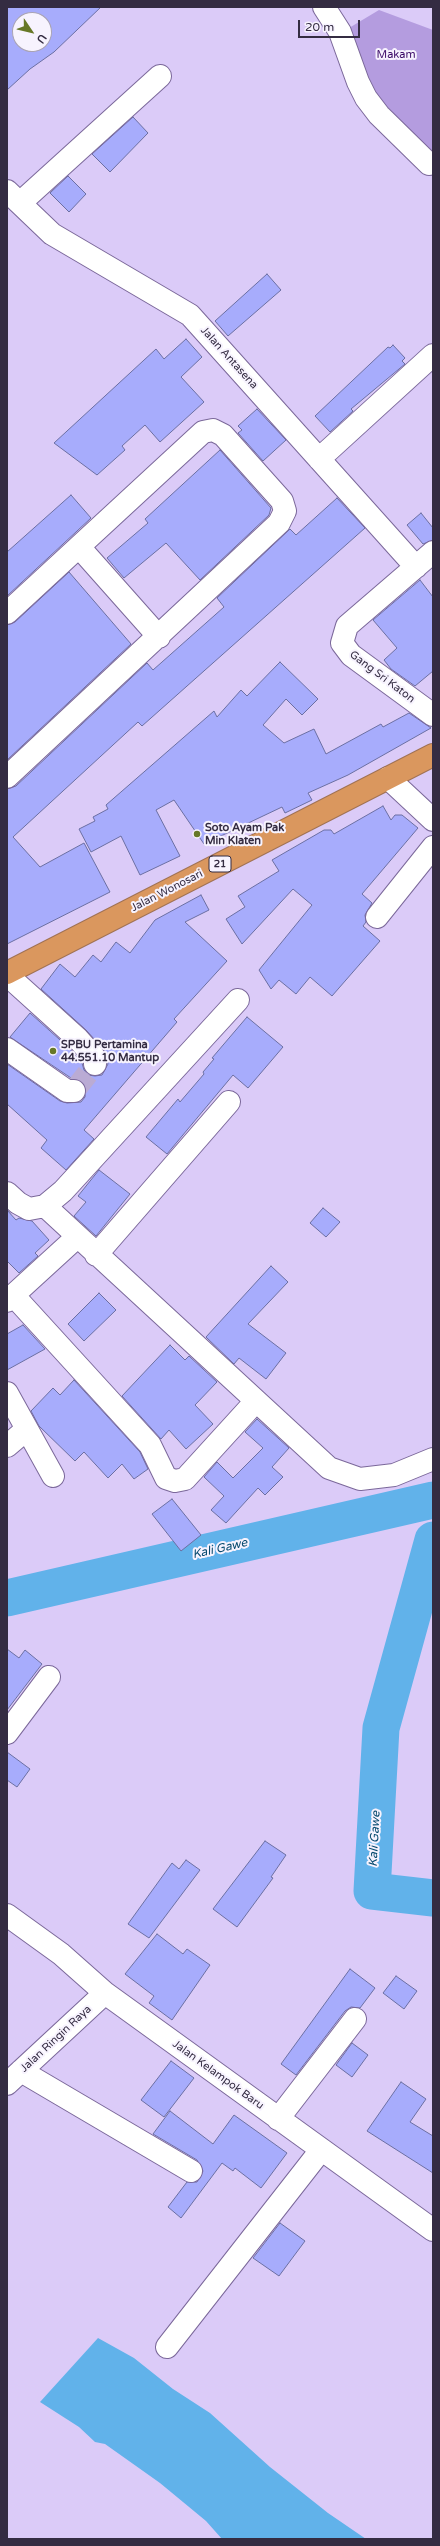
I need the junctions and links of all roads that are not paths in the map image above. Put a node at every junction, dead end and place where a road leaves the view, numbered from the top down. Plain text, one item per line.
1 (324, 7) edge
2 (160, 76) dead end
3 (429, 164) dead end
4 (13, 197) edge
5 (433, 355) edge
6 (319, 459) junction
7 (80, 548) junction
8 (433, 552) edge
9 (416, 567) junction
10 (7, 613) edge
11 (159, 637) junction
12 (433, 715) edge
13 (433, 755) edge
14 (7, 777) edge
15 (388, 778) junction
16 (433, 820) edge
17 (433, 847) edge
18 (377, 917) dead end
19 (7, 974) edge
20 (238, 1000) dead end
21 (7, 1049) edge
22 (95, 1064) dead end
23 (74, 1091) dead end
24 (229, 1102) dead end
25 (7, 1193) edge
26 (45, 1206) junction
27 (77, 1237) junction
28 (96, 1255) junction
29 (10, 1298) edge
30 (7, 1393) edge
31 (256, 1402) junction
32 (27, 1429) junction
33 (7, 1446) edge
34 (433, 1459) edge
35 (53, 1476) dead end
36 (49, 1677) dead end
37 (7, 1733) edge
38 (7, 1915) edge
39 (104, 1993) junction
40 (355, 2019) dead end
41 (14, 2077) edge
42 (278, 2119) junction
43 (321, 2150) junction
44 (191, 2172) dead end
45 (433, 2230) edge
46 (167, 2347) dead end

1 - 3 street
2 - 4 street
4 - 6 street, Jalan Antasena
5 - 6 street
6 - 9 street, Jalan Antasena
7 - 10 street
7 - 11 street
7 - 11 street
8 - 9 street, Gang Sri Katon
9 - 12 street, Gang Sri Katon
11 - 14 street
13 - 15 highway, Jalan Wonosari / 21
15 - 16 street
15 - 19 highway, Jalan Wonosari / 21
17 - 18 street
19 - 22 street
20 - 26 street
21 - 23 street
24 - 28 street
25 - 26 street
26 - 27 street
27 - 28 street
27 - 29 street
28 - 31 street
29 - 31 street
30 - 32 street
31 - 34 street
32 - 33 street
32 - 35 street
36 - 37 street
38 - 39 street, Jalan Kelampok Baru
39 - 41 street, Jalan Ringin Raya
39 - 42 street, Jalan Kelampok Baru
40 - 42 street
41 - 44 street
42 - 43 street, Jalan Kelampok Baru
43 - 45 street, Jalan Kelampok Baru
43 - 46 street

